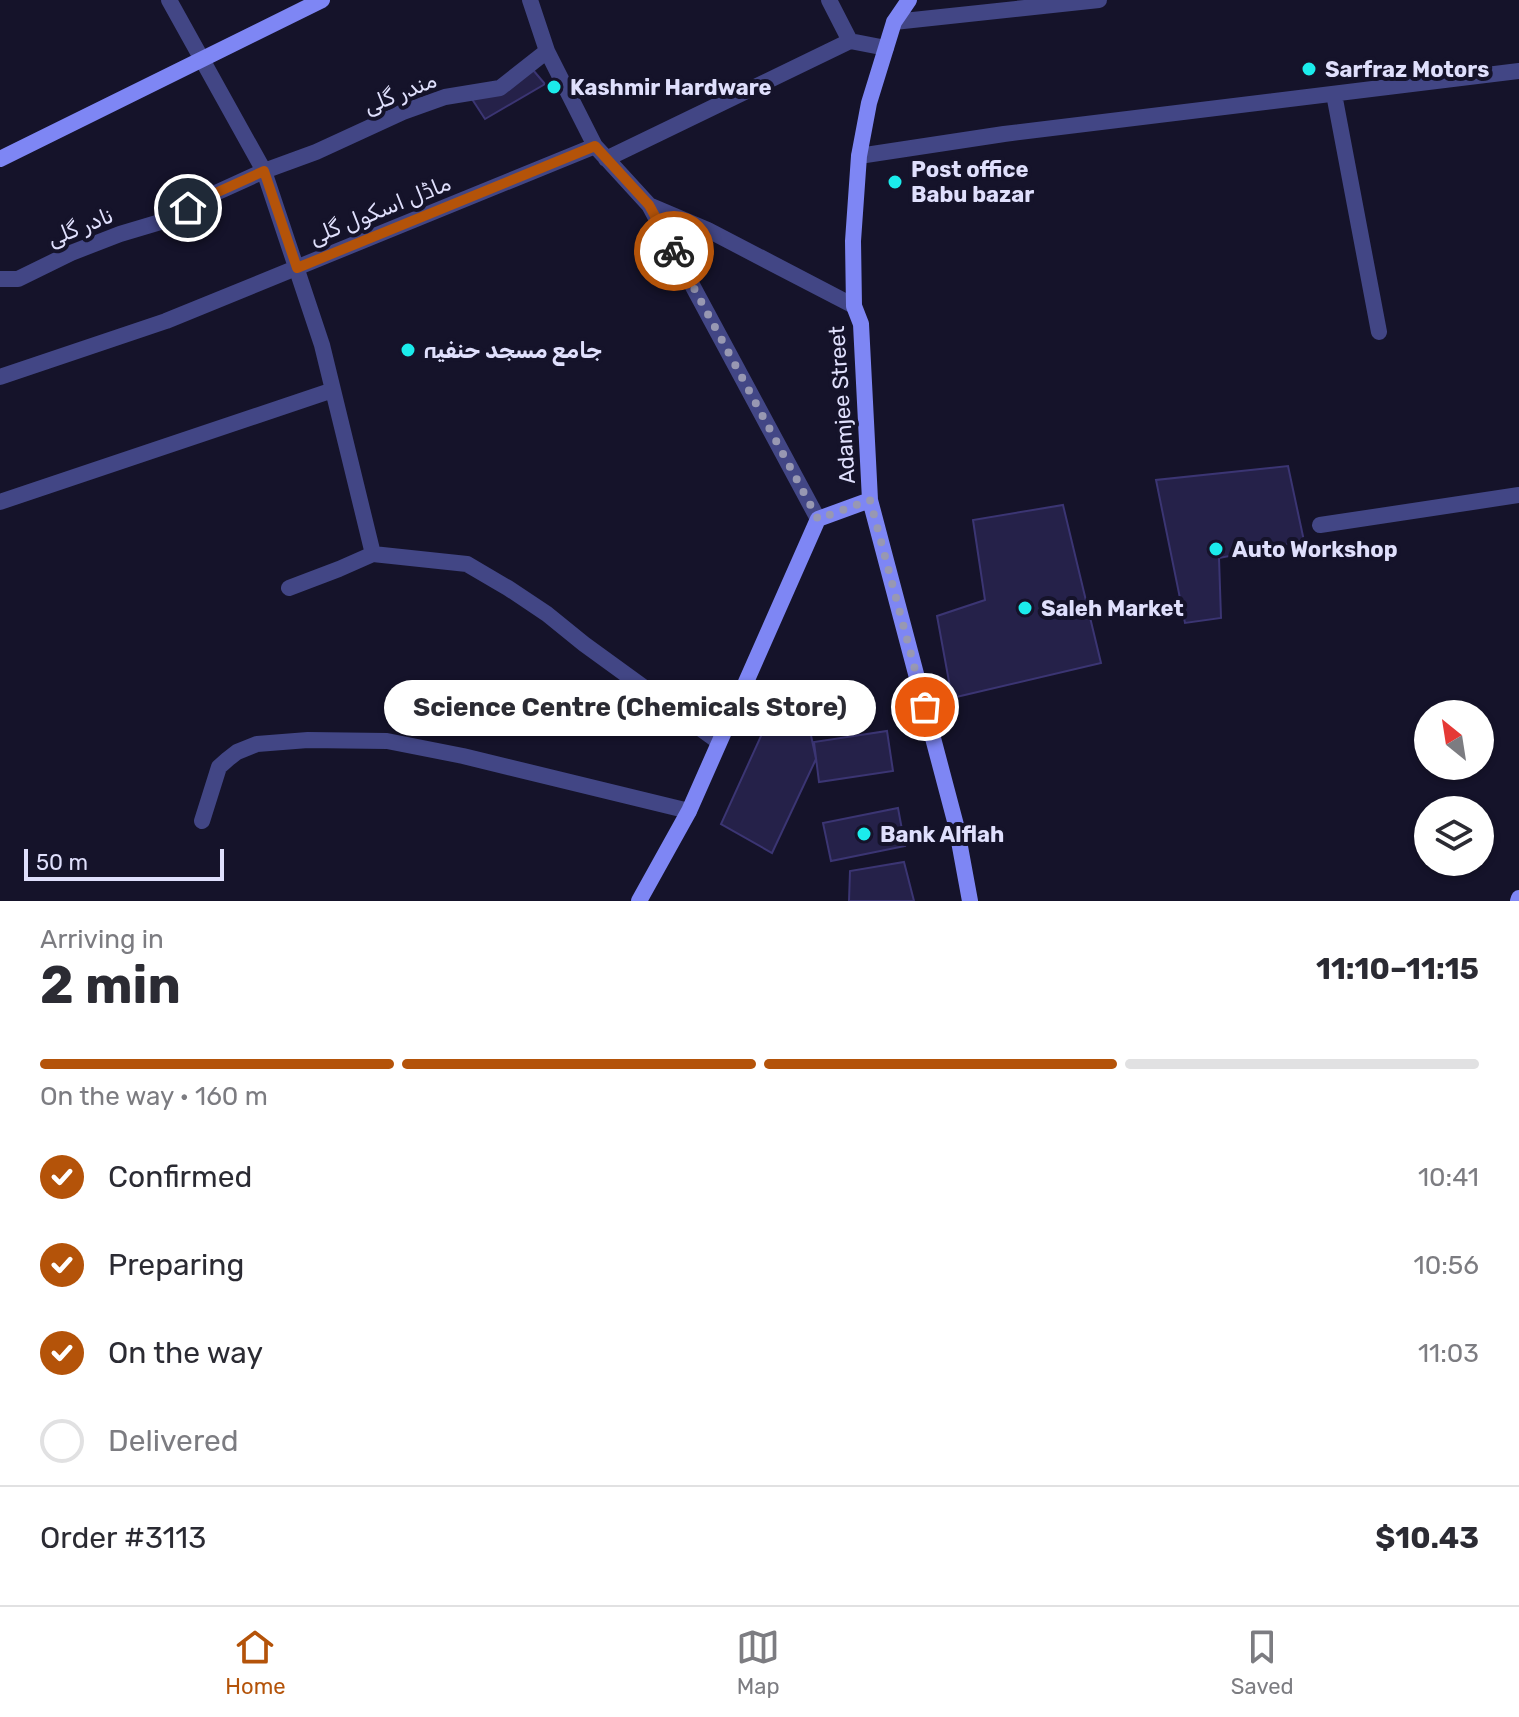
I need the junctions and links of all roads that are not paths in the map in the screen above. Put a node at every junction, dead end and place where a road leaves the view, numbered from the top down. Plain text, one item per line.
1 (169, 0) edge
2 (322, 0) edge
3 (530, 0) edge
4 (829, 0) edge
5 (909, 0) edge
6 (1099, 0) edge
7 (894, 22) junction
8 (850, 41) junction
9 (886, 48) junction
10 (547, 51) junction
11 (203, 59) junction
12 (1519, 71) edge
13 (1334, 94) junction
14 (601, 153) junction
15 (859, 156) junction
16 (0, 159) edge
17 (264, 171) junction
18 (649, 205) junction
19 (297, 268) junction
20 (0, 279) edge
21 (854, 306) junction
22 (1379, 332) dead end
23 (0, 377) edge
24 (333, 390) junction
25 (1519, 495) edge
26 (870, 500) junction
27 (0, 502) edge
28 (818, 519) junction
29 (1320, 525) dead end
30 (373, 554) junction
31 (289, 588) dead end
32 (719, 742) junction
33 (689, 811) junction
34 (202, 821) dead end
35 (639, 901) edge
36 (970, 901) edge

1 - 11 street
2 - 11 street
3 - 10 street
4 - 8 street
5 - 7 street, Adamjee Street
6 - 7 street
7 - 9 street, Adamjee Street
8 - 9 street
8 - 14 street, ماڈل اسکول گلی
9 - 15 street, Adamjee Street
10 - 14 street
10 - 17 street, مندر گلی
11 - 16 street
11 - 17 street
12 - 13 street
13 - 15 street
13 - 22 street
14 - 18 street
14 - 19 street, ماڈل اسکول گلی
15 - 21 street, Adamjee Street
17 - 19 street
17 - 20 street, نادر گلی
18 - 21 street
18 - 28 street
19 - 23 street, ماڈل اسکول گلی
19 - 24 street
21 - 26 street, Adamjee Street
24 - 27 street
24 - 30 street
25 - 29 street
26 - 28 street
26 - 36 street, Adamjee Street
28 - 32 street
30 - 31 street
30 - 32 street
32 - 33 street
33 - 34 street
33 - 35 street

